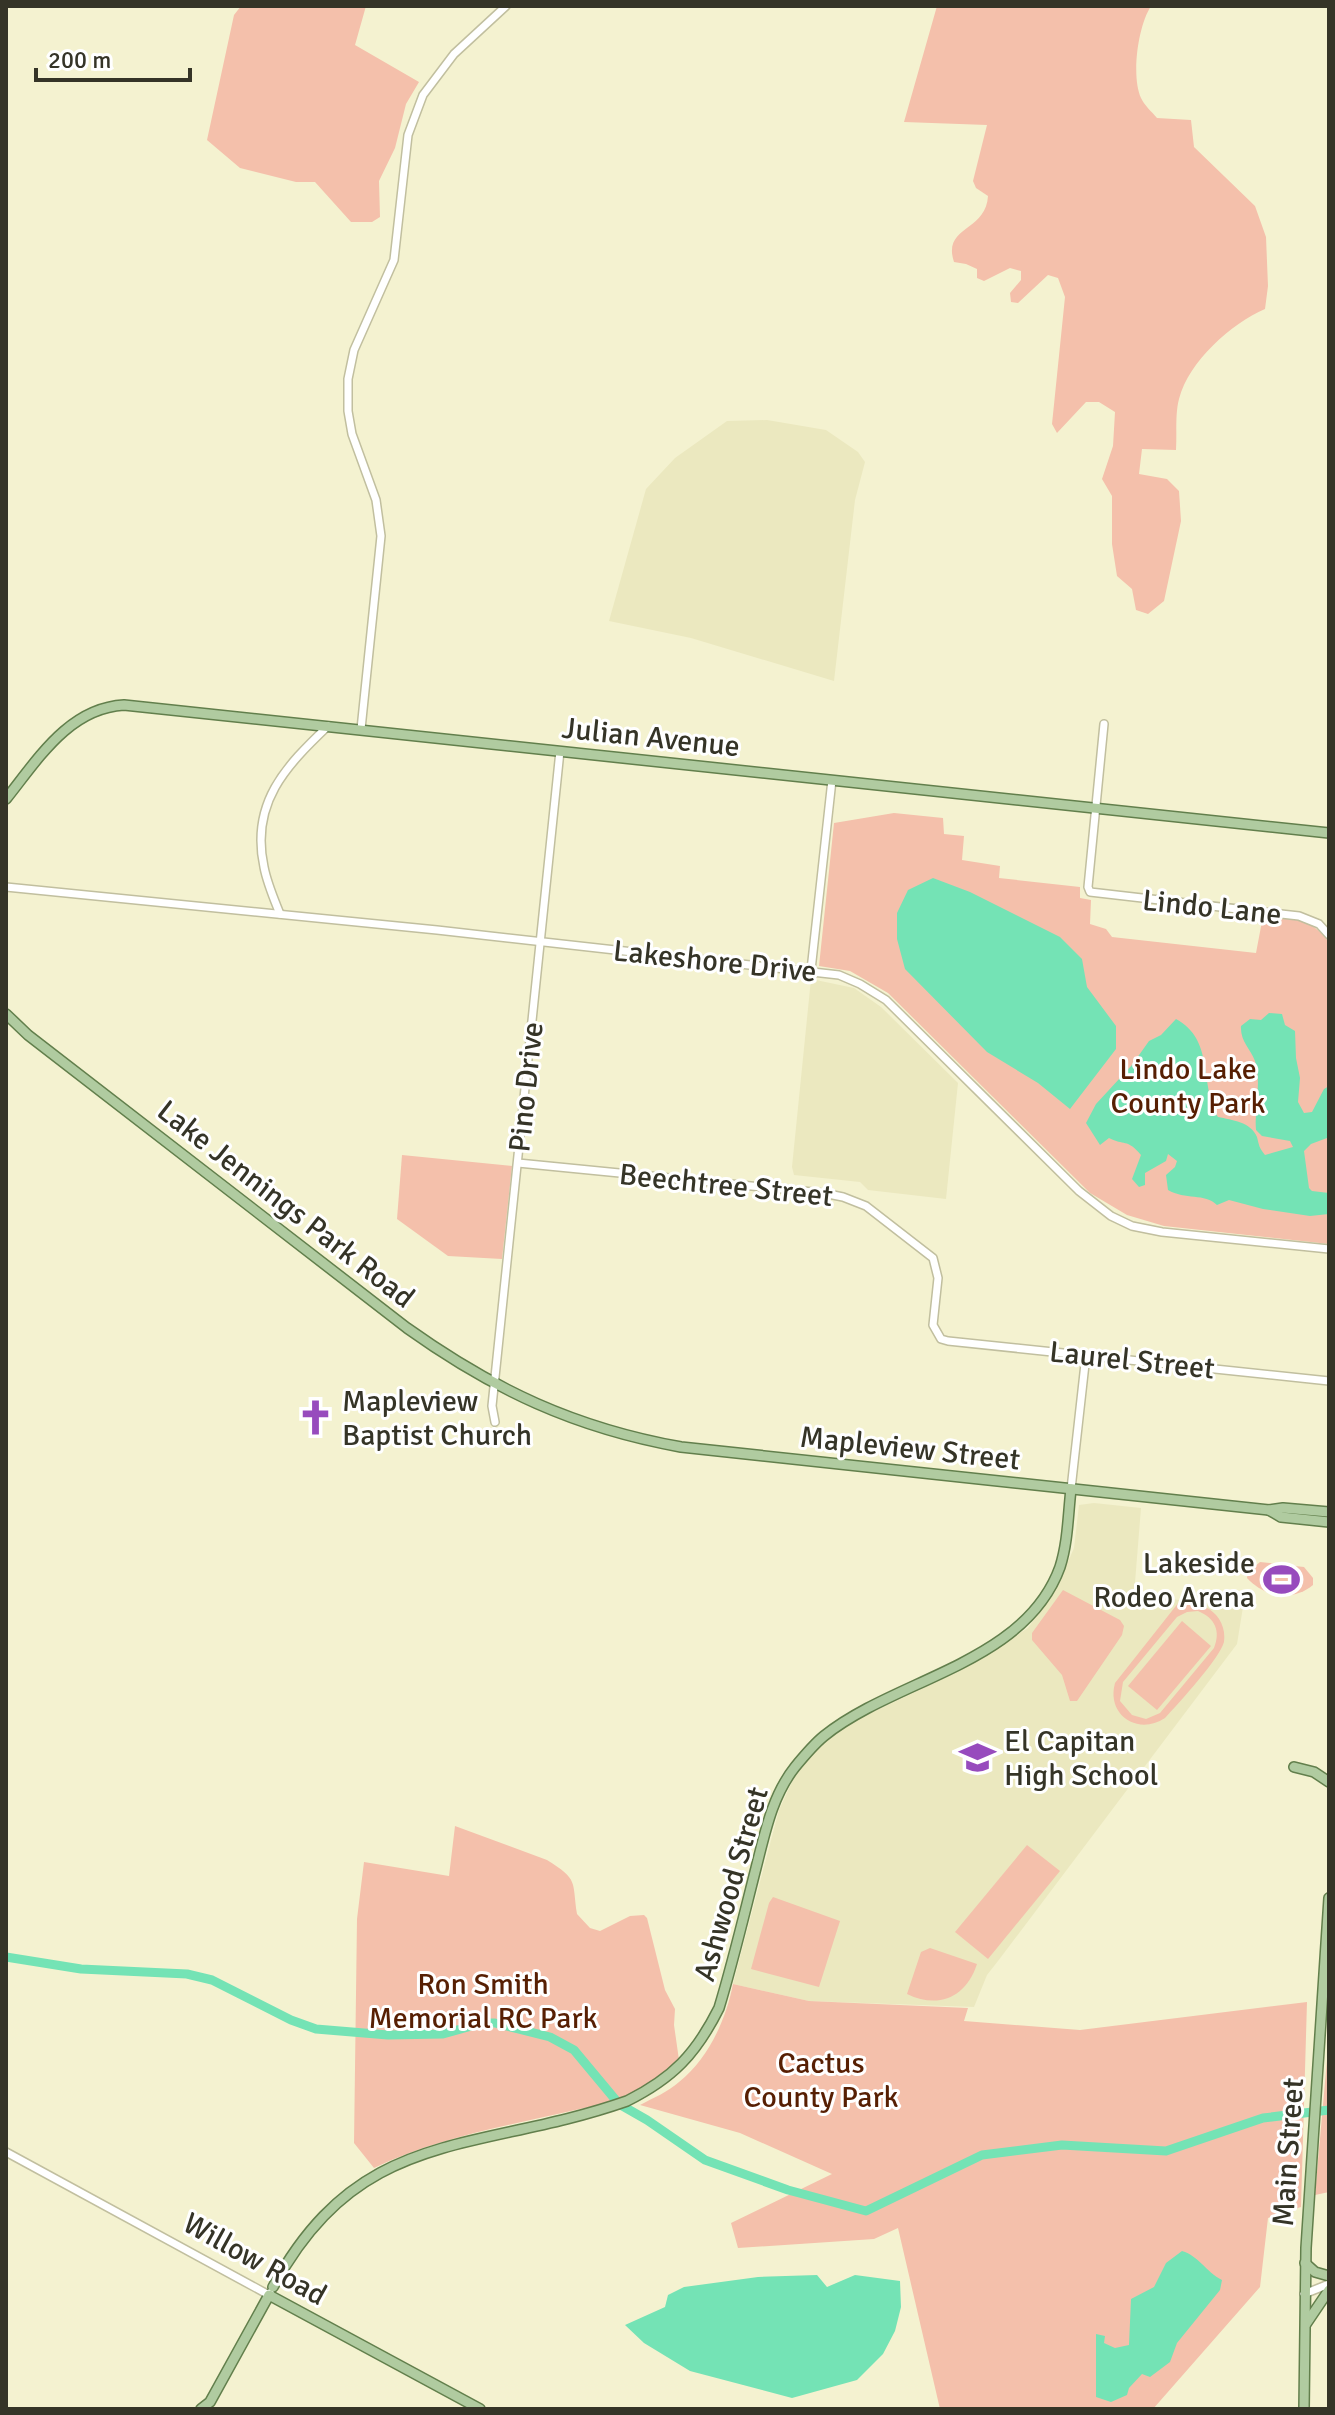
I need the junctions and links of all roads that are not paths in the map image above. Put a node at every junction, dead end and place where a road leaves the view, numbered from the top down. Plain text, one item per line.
1 (506, 6) edge
2 (1104, 724) dead end
3 (328, 726) junction
4 (361, 729) junction
5 (560, 751) junction
6 (832, 780) junction
7 (6, 799) edge
8 (1095, 808) junction
9 (1329, 833) edge
10 (6, 887) edge
11 (280, 914) junction
12 (1329, 935) edge
13 (540, 941) junction
14 (811, 970) junction
15 (6, 1014) edge
16 (518, 1163) junction
17 (1329, 1249) edge
18 (937, 1334) joint
19 (1086, 1355) junction
20 (1329, 1381) edge
21 (494, 1384) junction
22 (551, 1411) joint
23 (495, 1422) dead end
24 (1071, 1489) junction
25 (1269, 1510) junction
26 (1329, 1512) edge
27 (1329, 1522) edge
28 (1294, 1767) dead end
29 (1329, 1770) edge
30 (1314, 1772) junction
31 (1329, 1782) edge
32 (1329, 1898) edge
33 (6, 2152) edge
34 (1305, 2263) junction
35 (1329, 2276) edge
36 (1329, 2284) edge
37 (1329, 2290) edge
38 (271, 2291) junction
39 (1304, 2294) junction
40 (1305, 2327) junction
41 (201, 2409) edge
42 (480, 2409) edge
43 (1304, 2409) edge

1 - 4 street
2 - 8 street
3 - 4 main road, Julian Avenue
3 - 7 main road, Julian Avenue
3 - 11 street
4 - 5 main road, Julian Avenue
5 - 6 main road, Julian Avenue
5 - 13 street, Pino Drive
6 - 8 main road, Julian Avenue
6 - 14 street
8 - 9 main road, Julian Avenue
8 - 12 street, Lindo Lane
10 - 11 street, Lakeshore Drive
11 - 13 street, Lakeshore Drive
13 - 14 street, Lakeshore Drive
13 - 16 street, Pino Drive
14 - 17 street, Lakeshore Drive
15 - 21 main road, Lake Jennings Park Road
16 - 18 street, Beechtree Street
16 - 21 street, Pino Drive
18 - 19 street, Laurel Street
19 - 20 street, Laurel Street
19 - 24 street, Ashwood Street
21 - 22 main road, Lake Jennings Park Road
21 - 23 street, Pino Drive
22 - 24 main road, Mapleview Street
24 - 25 main road, Mapleview Street
24 - 38 main road, Ashwood Street
25 - 26 main road, Mapleview Street
25 - 27 main road, Mapleview Street
28 - 30 main road
29 - 30 main road
30 - 31 main road
32 - 34 main road, Main Street
33 - 38 street, Willow Road
34 - 35 main road
34 - 39 main road, Main Street
36 - 39 street
37 - 40 main road
38 - 41 main road, Ashwood Street
38 - 42 main road, Willow Road
39 - 40 main road, Main Street
40 - 43 main road, Main Street

